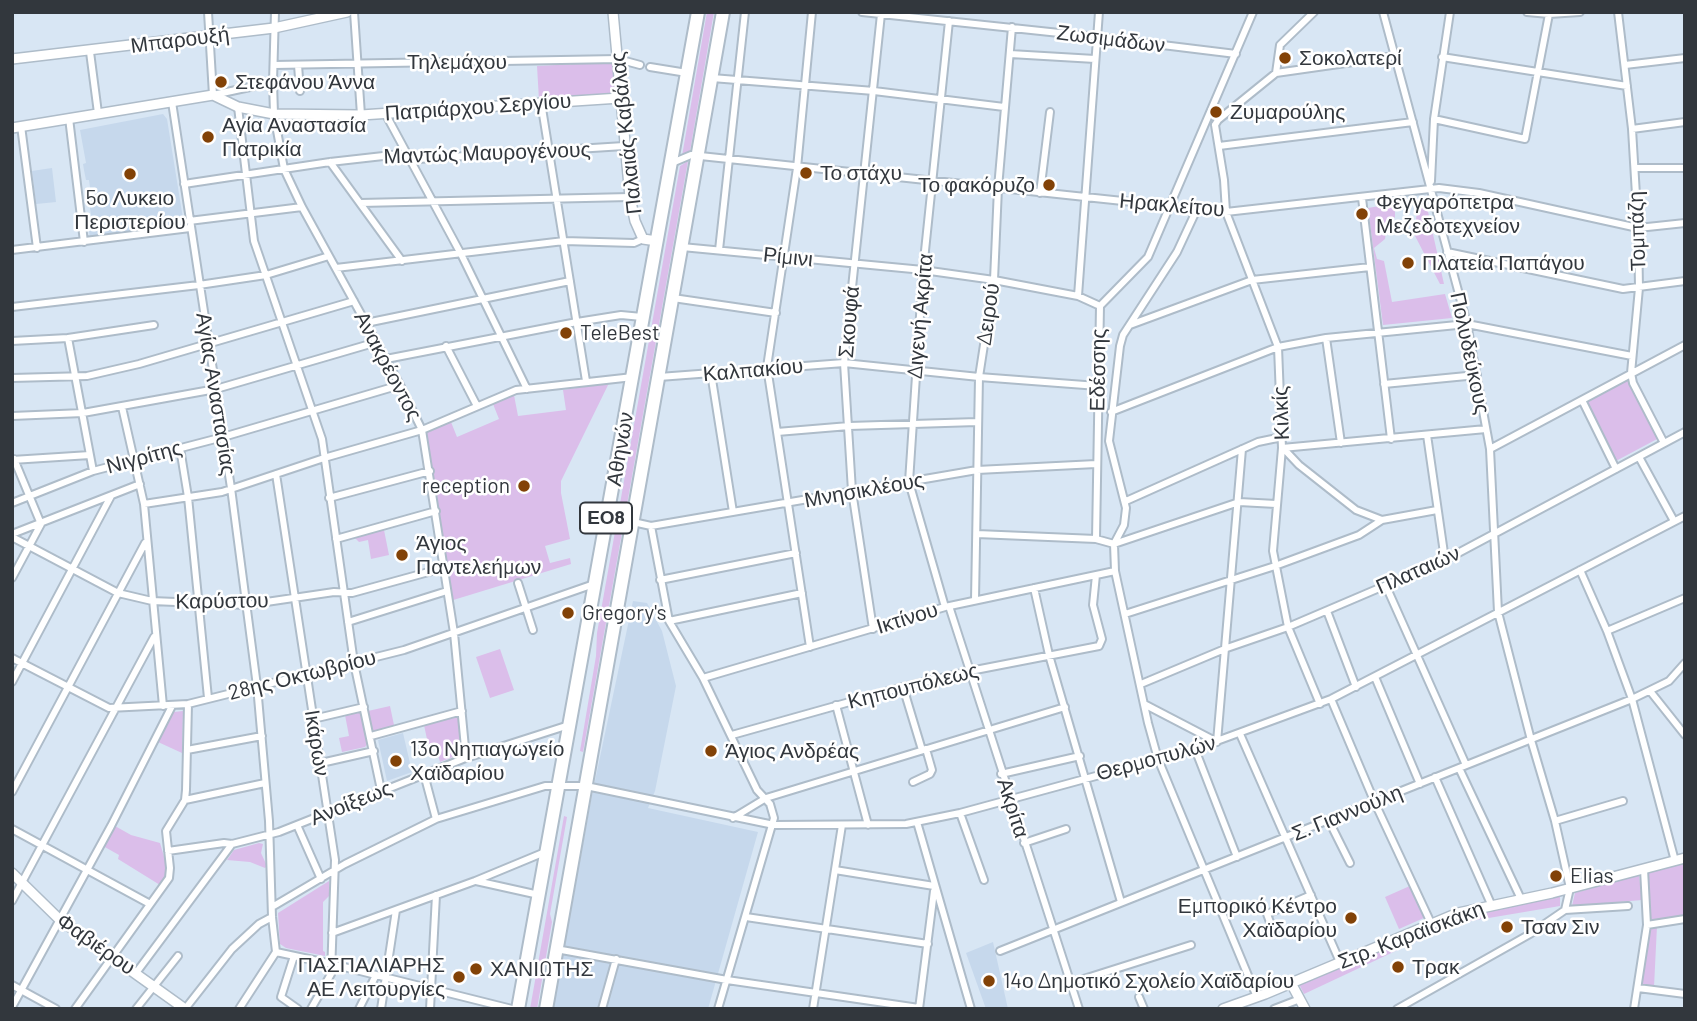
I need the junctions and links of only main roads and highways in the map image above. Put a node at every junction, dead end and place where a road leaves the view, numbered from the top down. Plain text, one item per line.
1 (698, 12) edge
2 (723, 12) edge
3 (518, 1009) edge
4 (546, 1009) edge

1 - 3 highway, Αθηνών / ΕΟ8
2 - 4 highway, Αθηνών / ΕΟ8

